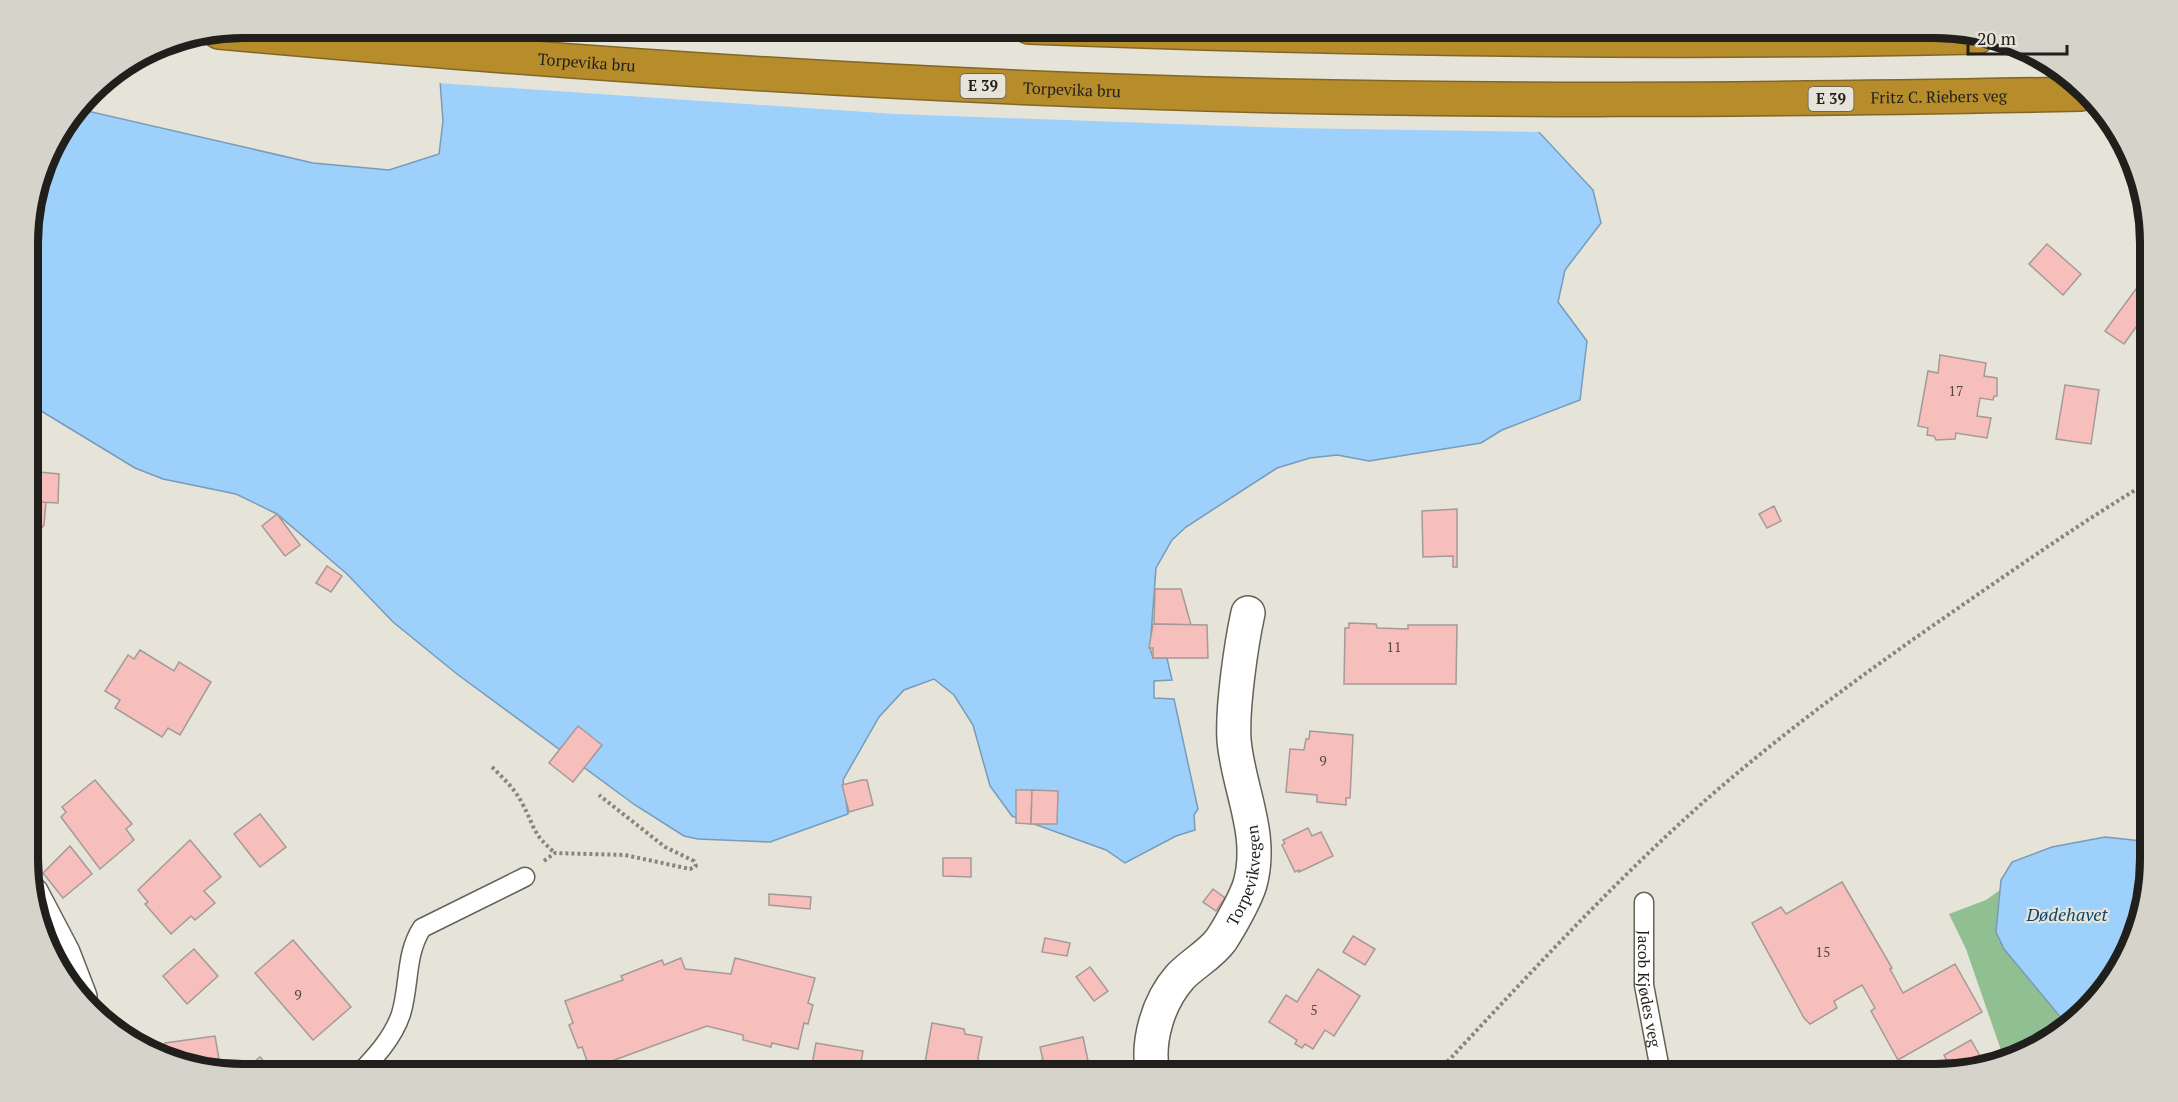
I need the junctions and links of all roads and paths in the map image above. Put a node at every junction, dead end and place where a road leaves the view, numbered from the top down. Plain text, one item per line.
1 (285, 38) edge
2 (1474, 38) edge
3 (1920, 38) edge
4 (2077, 94) edge
5 (1582, 100) joint
6 (2140, 487) edge
7 (1248, 613) dead end
8 (492, 767) dead end
9 (599, 795) dead end
10 (555, 853) junction
11 (525, 877) joint
12 (1644, 902) dead end
13 (49, 926) edge
14 (68, 967) edge
15 (368, 1064) edge
16 (1151, 1064) edge
17 (1446, 1064) edge
18 (1659, 1064) edge

1 - 5 highway, Torpevika bru / E 39
2 - 3 highway
4 - 5 highway, Fritz C. Riebers veg / E 39
6 - 17 path
7 - 16 street, Torpevikvegen
8 - 10 path
9 - 10 path
10 - 11 path
11 - 15 lane
12 - 18 lane, Jacob Kjødes veg
13 - 14 street

